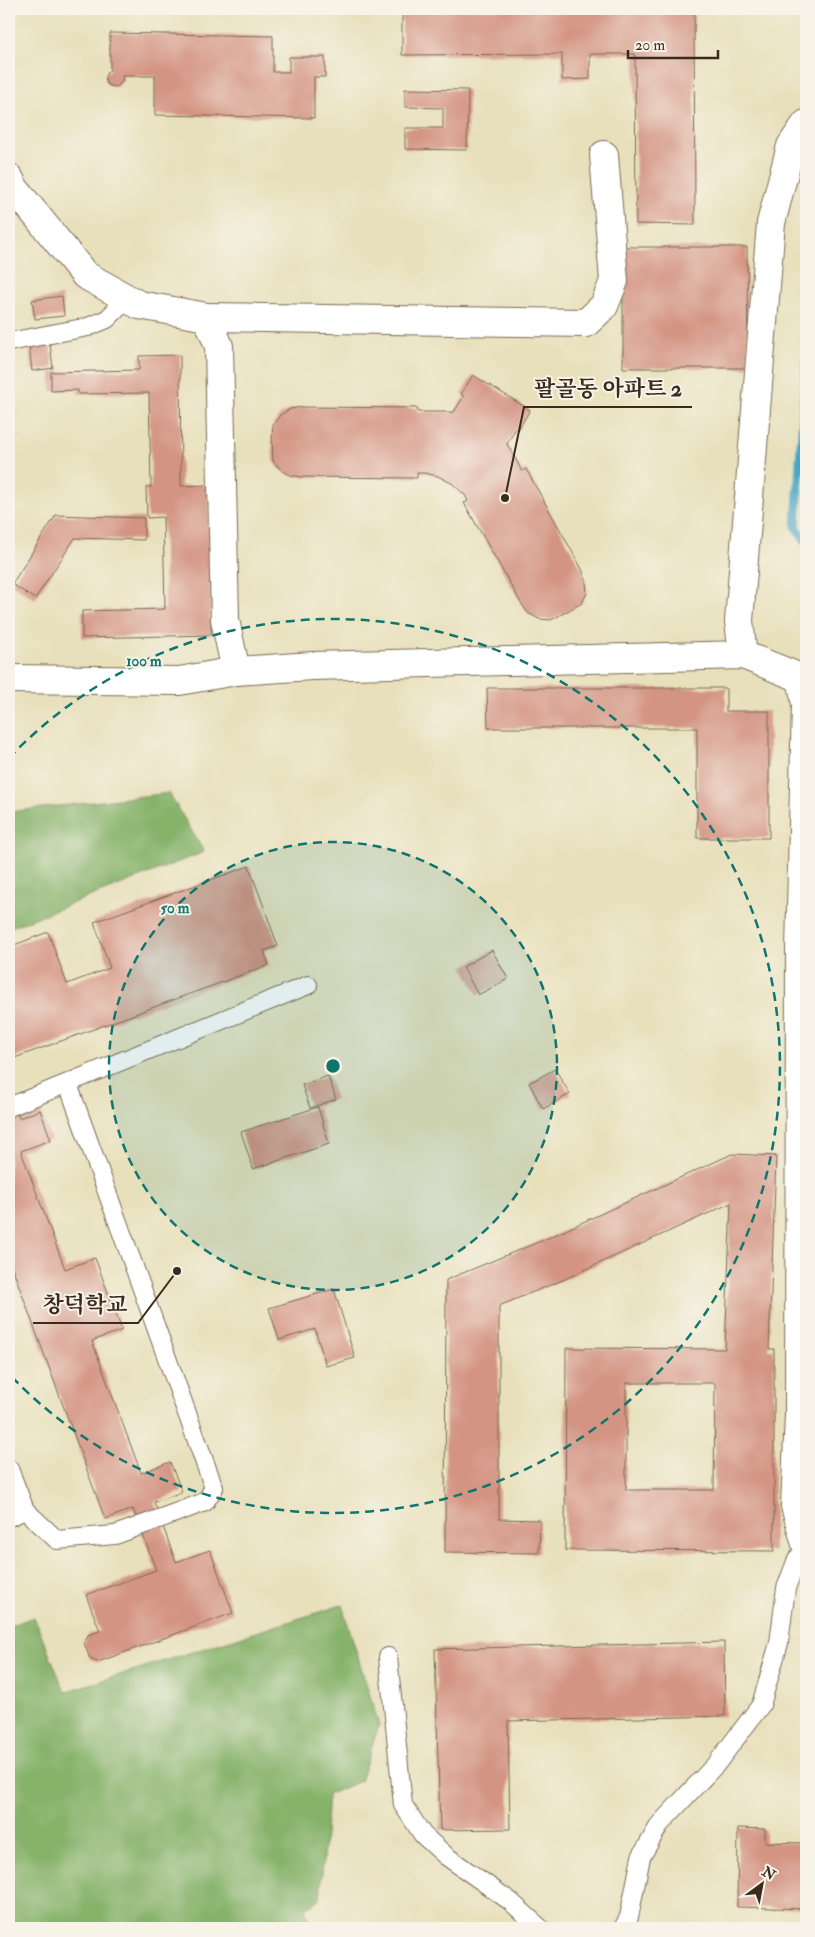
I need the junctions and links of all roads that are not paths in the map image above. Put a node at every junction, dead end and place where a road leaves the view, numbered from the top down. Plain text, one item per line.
1 (806, 124) edge
2 (604, 155) dead end
3 (9, 178) edge
4 (127, 299) junction
5 (207, 317) junction
6 (9, 342) edge
7 (743, 655) junction
8 (236, 671) junction
9 (9, 679) edge
10 (308, 985) dead end
11 (68, 1084) junction
12 (9, 1107) edge
13 (9, 1469) edge
14 (25, 1510) junction
15 (9, 1517) edge
16 (806, 1544) edge
17 (806, 1549) edge
18 (388, 1657) dead end
19 (540, 1928) edge
20 (623, 1928) edge

1 - 7 street
2 - 5 street
3 - 4 street
4 - 5 street
4 - 6 lane
5 - 8 street
7 - 8 street
7 - 16 street
8 - 9 street
10 - 11 lane
11 - 12 lane
11 - 14 lane
13 - 14 lane
14 - 15 lane
17 - 20 lane
18 - 19 lane

